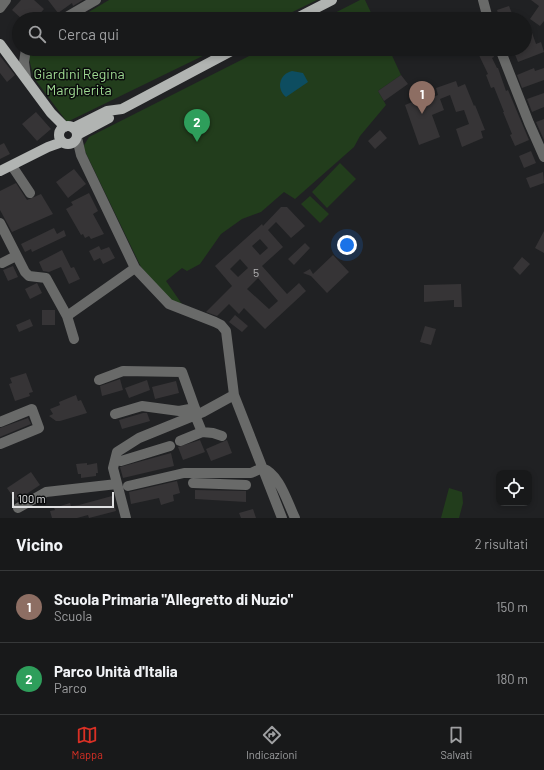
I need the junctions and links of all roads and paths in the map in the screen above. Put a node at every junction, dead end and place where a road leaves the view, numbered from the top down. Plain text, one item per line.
1 (6, 0) edge
2 (332, 0) edge
3 (483, 0) edge
4 (92, 1) edge
5 (0, 8) edge
6 (74, 12) edge
7 (309, 12) edge
8 (486, 12) edge
9 (0, 44) edge
10 (8, 53) junction
11 (12, 54) edge
12 (25, 56) edge
13 (222, 56) edge
14 (503, 56) edge
15 (26, 77) junction
16 (68, 135) junction
17 (544, 157) edge
18 (12, 166) junction
19 (0, 172) edge
20 (30, 193) dead end
21 (0, 225) edge
22 (16, 256) junction
23 (2, 264) dead end
24 (135, 268) junction
25 (67, 316) junction
26 (74, 339) dead end
27 (99, 380) dead end
28 (234, 395) junction
29 (196, 412) junction
30 (115, 414) dead end
31 (0, 422) edge
32 (202, 432) junction
33 (222, 436) dead end
34 (142, 437) junction
35 (180, 441) dead end
36 (0, 444) edge
37 (170, 446) dead end
38 (147, 453) junction
39 (121, 461) dead end
40 (262, 468) junction
41 (209, 473) junction
42 (193, 483) dead end
43 (208, 483) junction
44 (117, 484) junction
45 (246, 485) dead end
46 (128, 486) dead end
47 (18, 508) dead end
48 (126, 518) edge
49 (282, 518) edge
50 (295, 518) edge

1 - 5 street
2 - 7 main road
3 - 8 street
4 - 6 street
9 - 10 main road
10 - 11 street
10 - 15 main road
12 - 15 street
13 - 16 main road
14 - 17 street
15 - 16 main road
16 - 18 main road
16 - 24 street
18 - 19 main road
18 - 20 street
21 - 22 street
22 - 23 street
22 - 25 street
24 - 25 street
24 - 28 street
25 - 26 street
27 - 29 street
28 - 29 street
28 - 40 street
29 - 30 street
29 - 32 street
29 - 34 street
31 - 36 street
32 - 33 street
32 - 35 street
34 - 38 street
34 - 44 street
37 - 38 street
38 - 39 street
40 - 41 street
40 - 49 street
40 - 50 street
41 - 43 street
41 - 46 street
42 - 43 street
43 - 45 street
44 - 47 street
44 - 48 street

